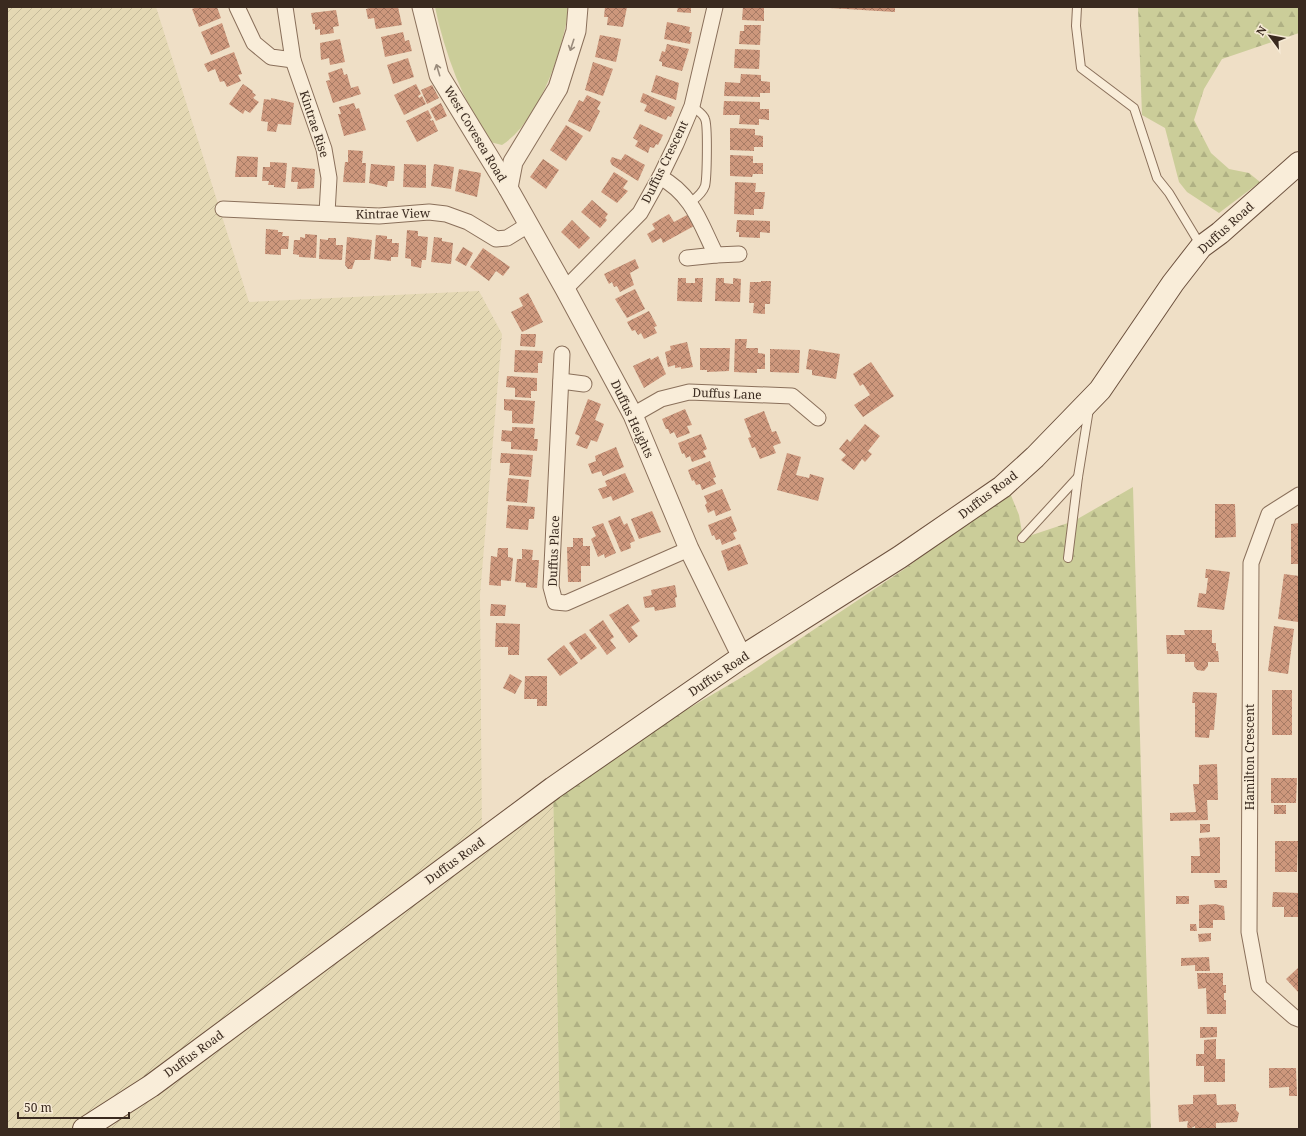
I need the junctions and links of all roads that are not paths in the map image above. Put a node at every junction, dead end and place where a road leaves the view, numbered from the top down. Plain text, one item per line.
1 (237, 7) edge
2 (285, 7) edge
3 (422, 7) edge
4 (578, 7) edge
5 (715, 7) edge
6 (1077, 7) edge
7 (293, 60) junction
8 (692, 106) junction
9 (483, 148) junction
10 (521, 148) junction
11 (1299, 163) edge
12 (660, 177) junction
13 (508, 188) junction
14 (691, 202) junction
15 (223, 210) dead end
16 (327, 213) junction
17 (528, 225) junction
18 (1202, 247) junction
19 (739, 254) dead end
20 (716, 255) junction
21 (687, 258) dead end
22 (565, 289) junction
23 (562, 354) dead end
24 (561, 381) junction
25 (584, 384) dead end
26 (1090, 402) junction
27 (633, 415) junction
28 (818, 418) dead end
29 (1078, 477) junction
30 (1299, 495) edge
31 (1022, 538) dead end
32 (689, 549) junction
33 (1068, 558) dead end
34 (742, 657) junction
35 (1299, 1019) edge
36 (84, 1129) edge

1 - 7 street
2 - 7 street, Kintrae Rise
9 -> 3 street, West Covesea Road
4 -> 10 street, West Covesea Road
5 - 8 street, Duffus Crescent
6 - 18 lane
7 - 16 street, Kintrae Rise
8 - 12 street, Duffus Crescent
8 - 14 lane
9 - 10 street
9 - 13 street, West Covesea Road
10 - 13 street, West Covesea Road
11 - 18 main road, Duffus Road
12 - 14 street
12 - 22 street, Duffus Crescent
13 - 17 street, Duffus Heights
14 - 20 street
15 - 16 street, Kintrae View
16 - 17 street, Kintrae View
17 - 22 street, Duffus Heights
18 - 26 main road, Duffus Road
19 - 20 street
20 - 21 street
22 - 27 street, Duffus Heights
23 - 24 street, Duffus Place
24 - 25 street
24 - 32 street, Duffus Place
26 - 29 lane
26 - 34 main road, Duffus Road
27 - 28 street, Duffus Lane
27 - 32 street, Duffus Heights
29 - 31 lane
29 - 33 lane
30 - 35 street, Hamilton Crescent
32 - 34 street, Duffus Heights
34 - 36 main road, Duffus Road

